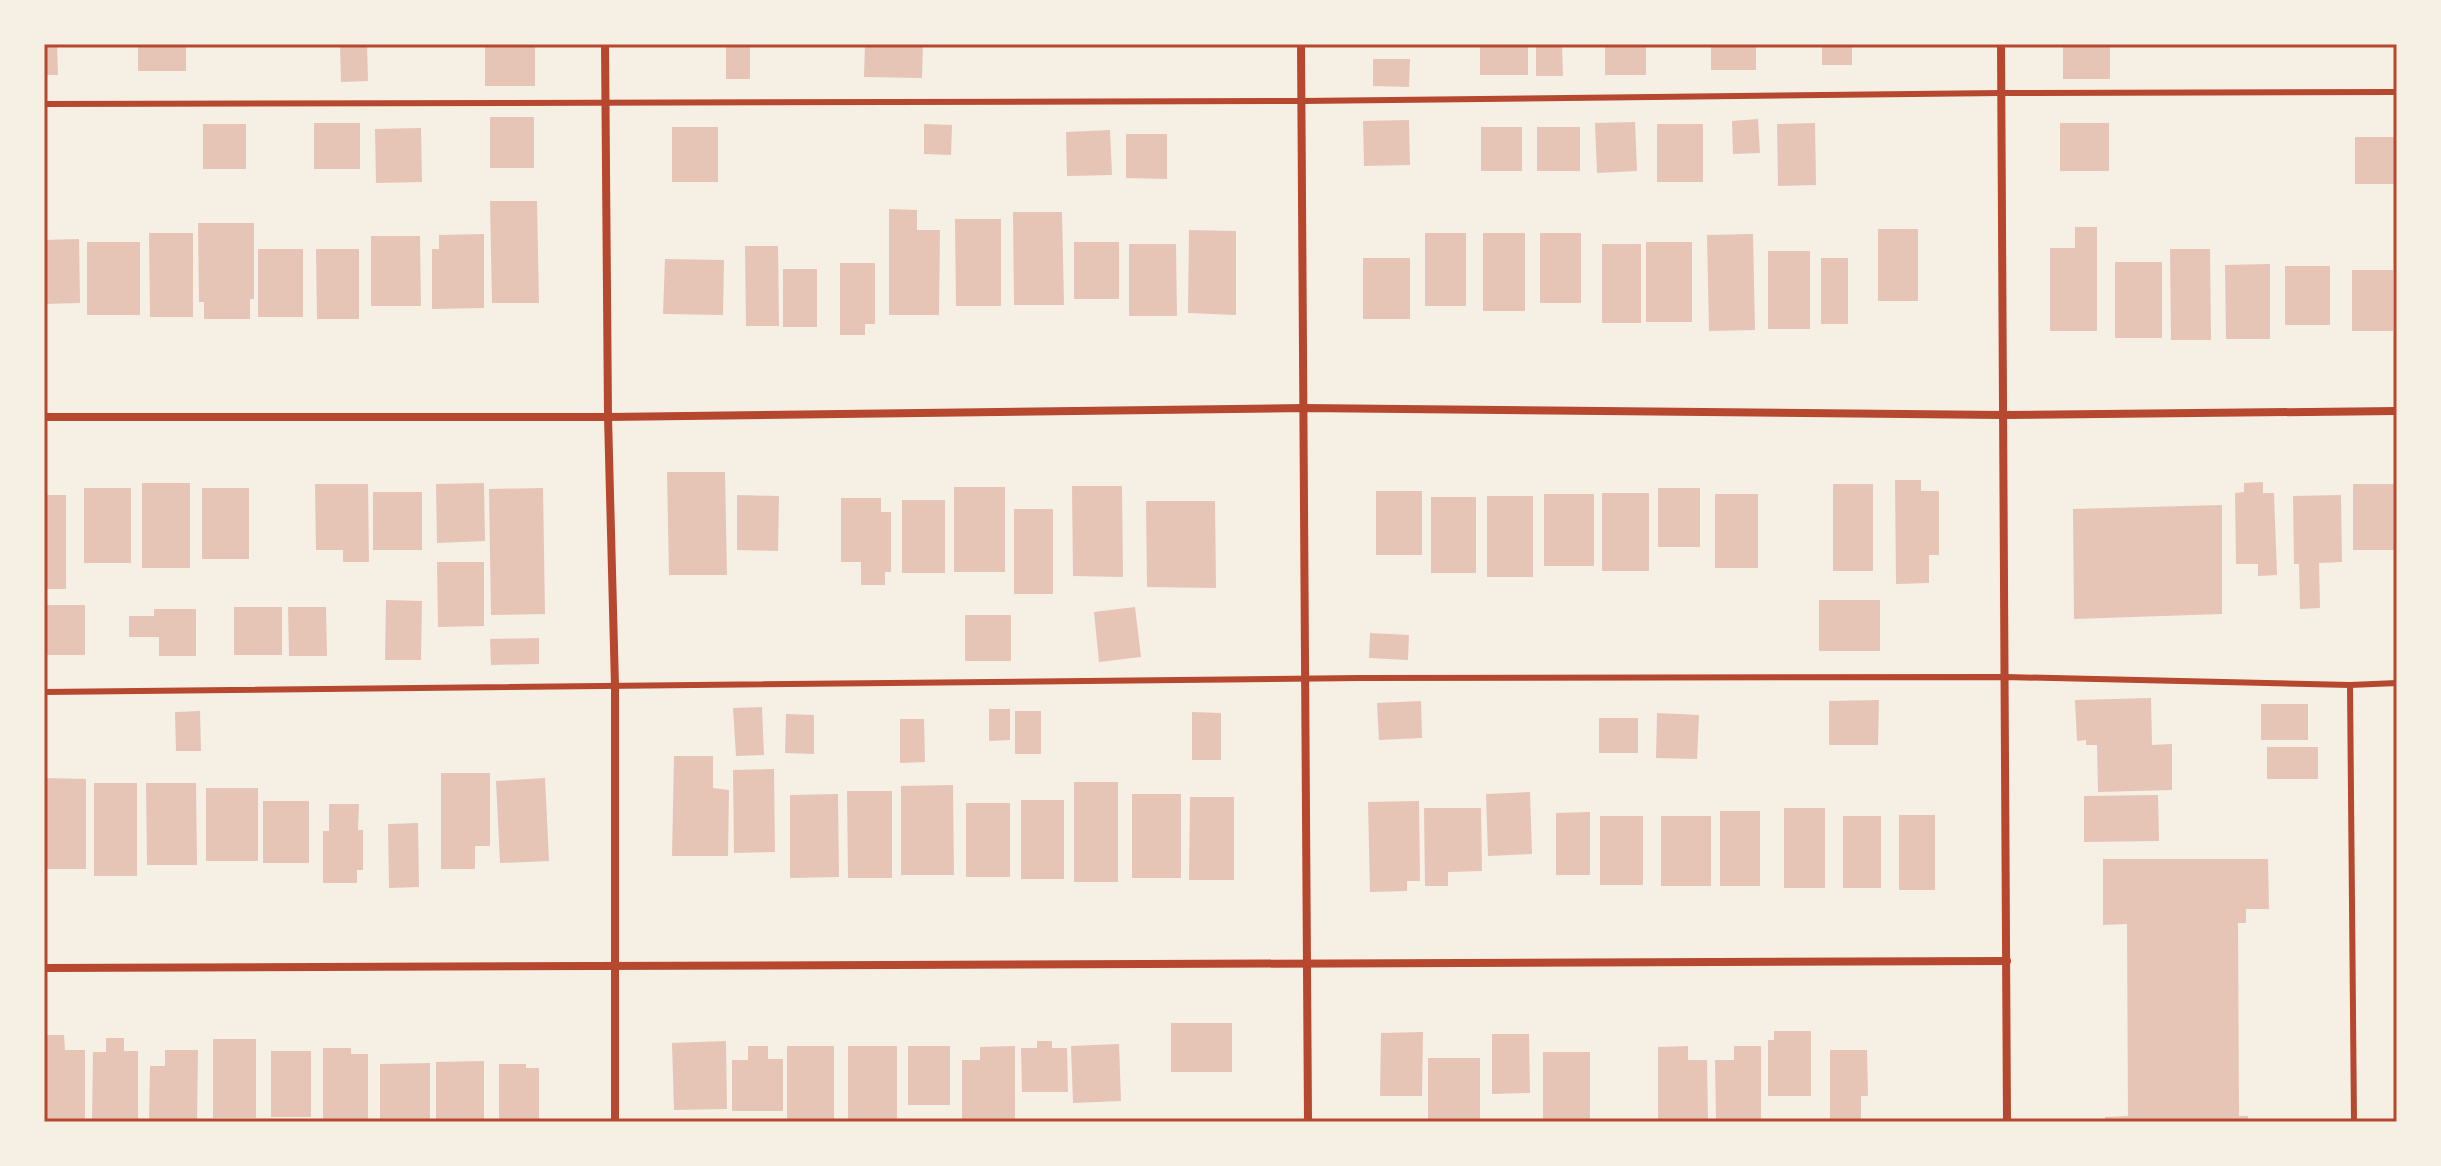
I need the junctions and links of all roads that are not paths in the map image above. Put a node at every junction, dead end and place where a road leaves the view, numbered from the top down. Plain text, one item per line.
1 (605, 44) edge
2 (1301, 44) edge
3 (2001, 44) edge
4 (2397, 92) edge
5 (2001, 93) junction
6 (1302, 101) junction
7 (605, 103) junction
8 (44, 104) edge
9 (1304, 408) junction
10 (2397, 411) edge
11 (2003, 415) junction
12 (44, 417) edge
13 (608, 417) junction
14 (2006, 677) junction
15 (1306, 680) junction
16 (2397, 683) edge
17 (2350, 685) junction
18 (615, 686) junction
19 (44, 692) edge
20 (2007, 961) junction
21 (1307, 962) junction
22 (614, 967) junction
23 (44, 968) edge
24 (615, 1122) edge
25 (1308, 1122) edge
26 (2007, 1122) edge
27 (2354, 1122) edge

1 - 7 street
2 - 6 street
3 - 5 street
4 - 5 lane
5 - 6 lane
5 - 11 street
6 - 7 lane
6 - 9 street
7 - 8 lane
7 - 13 street
9 - 11 street
9 - 13 street
9 - 15 street
10 - 11 street
11 - 14 street
12 - 13 street
13 - 18 street
14 - 15 lane
14 - 17 lane
14 - 20 street
15 - 18 lane
15 - 21 street
16 - 17 lane
17 - 27 lane
18 - 19 lane
18 - 22 street
20 - 21 street
20 - 26 street
21 - 22 street
21 - 25 street
22 - 23 street
22 - 24 street

